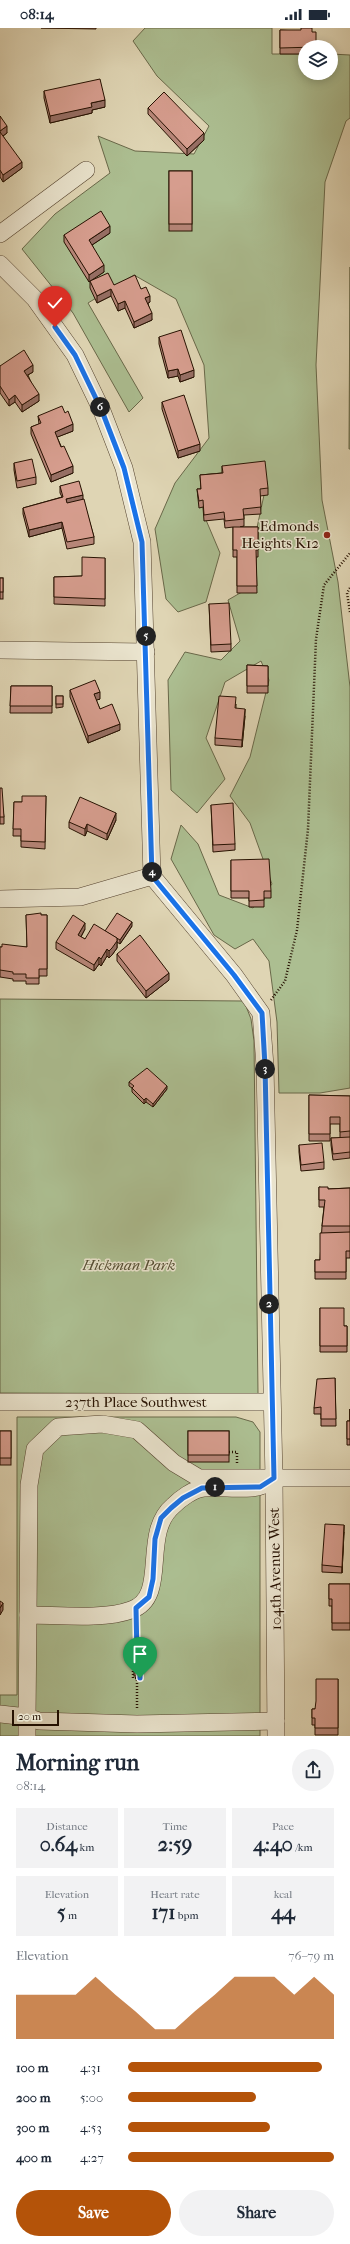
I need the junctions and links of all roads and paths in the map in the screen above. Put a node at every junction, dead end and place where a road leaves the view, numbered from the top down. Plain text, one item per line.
1 (86, 170) dead end
2 (0, 234) edge
3 (0, 264) edge
4 (350, 553) edge
5 (350, 588) edge
6 (350, 612) edge
7 (0, 650) edge
8 (146, 652) junction
9 (152, 876) junction
10 (0, 899) edge
11 (262, 1013) junction
12 (0, 1402) edge
13 (271, 1402) junction
14 (274, 1478) junction
15 (350, 1478) edge
16 (136, 1608) junction
17 (28, 1615) junction
18 (137, 1656) junction
19 (137, 1678) junction
20 (0, 1714) edge
21 (27, 1717) junction
22 (137, 1724) junction
23 (276, 1729) edge
24 (27, 1736) edge

1 - 2 street
3 - 8 street
4 - 11 path
5 - 6 path
7 - 8 street
8 - 9 street
9 - 10 street
9 - 11 street
11 - 13 street, 104th Avenue West
12 - 13 street, 237th Place Southwest
13 - 14 street, 104th Avenue West
14 - 15 street
14 - 16 street
14 - 17 street
14 - 23 street, 104th Avenue West
16 - 17 street
16 - 18 path
17 - 21 street
18 - 19 path
18 - 19 path
19 - 22 path
20 - 21 street
21 - 22 street
21 - 24 street
22 - 23 street

